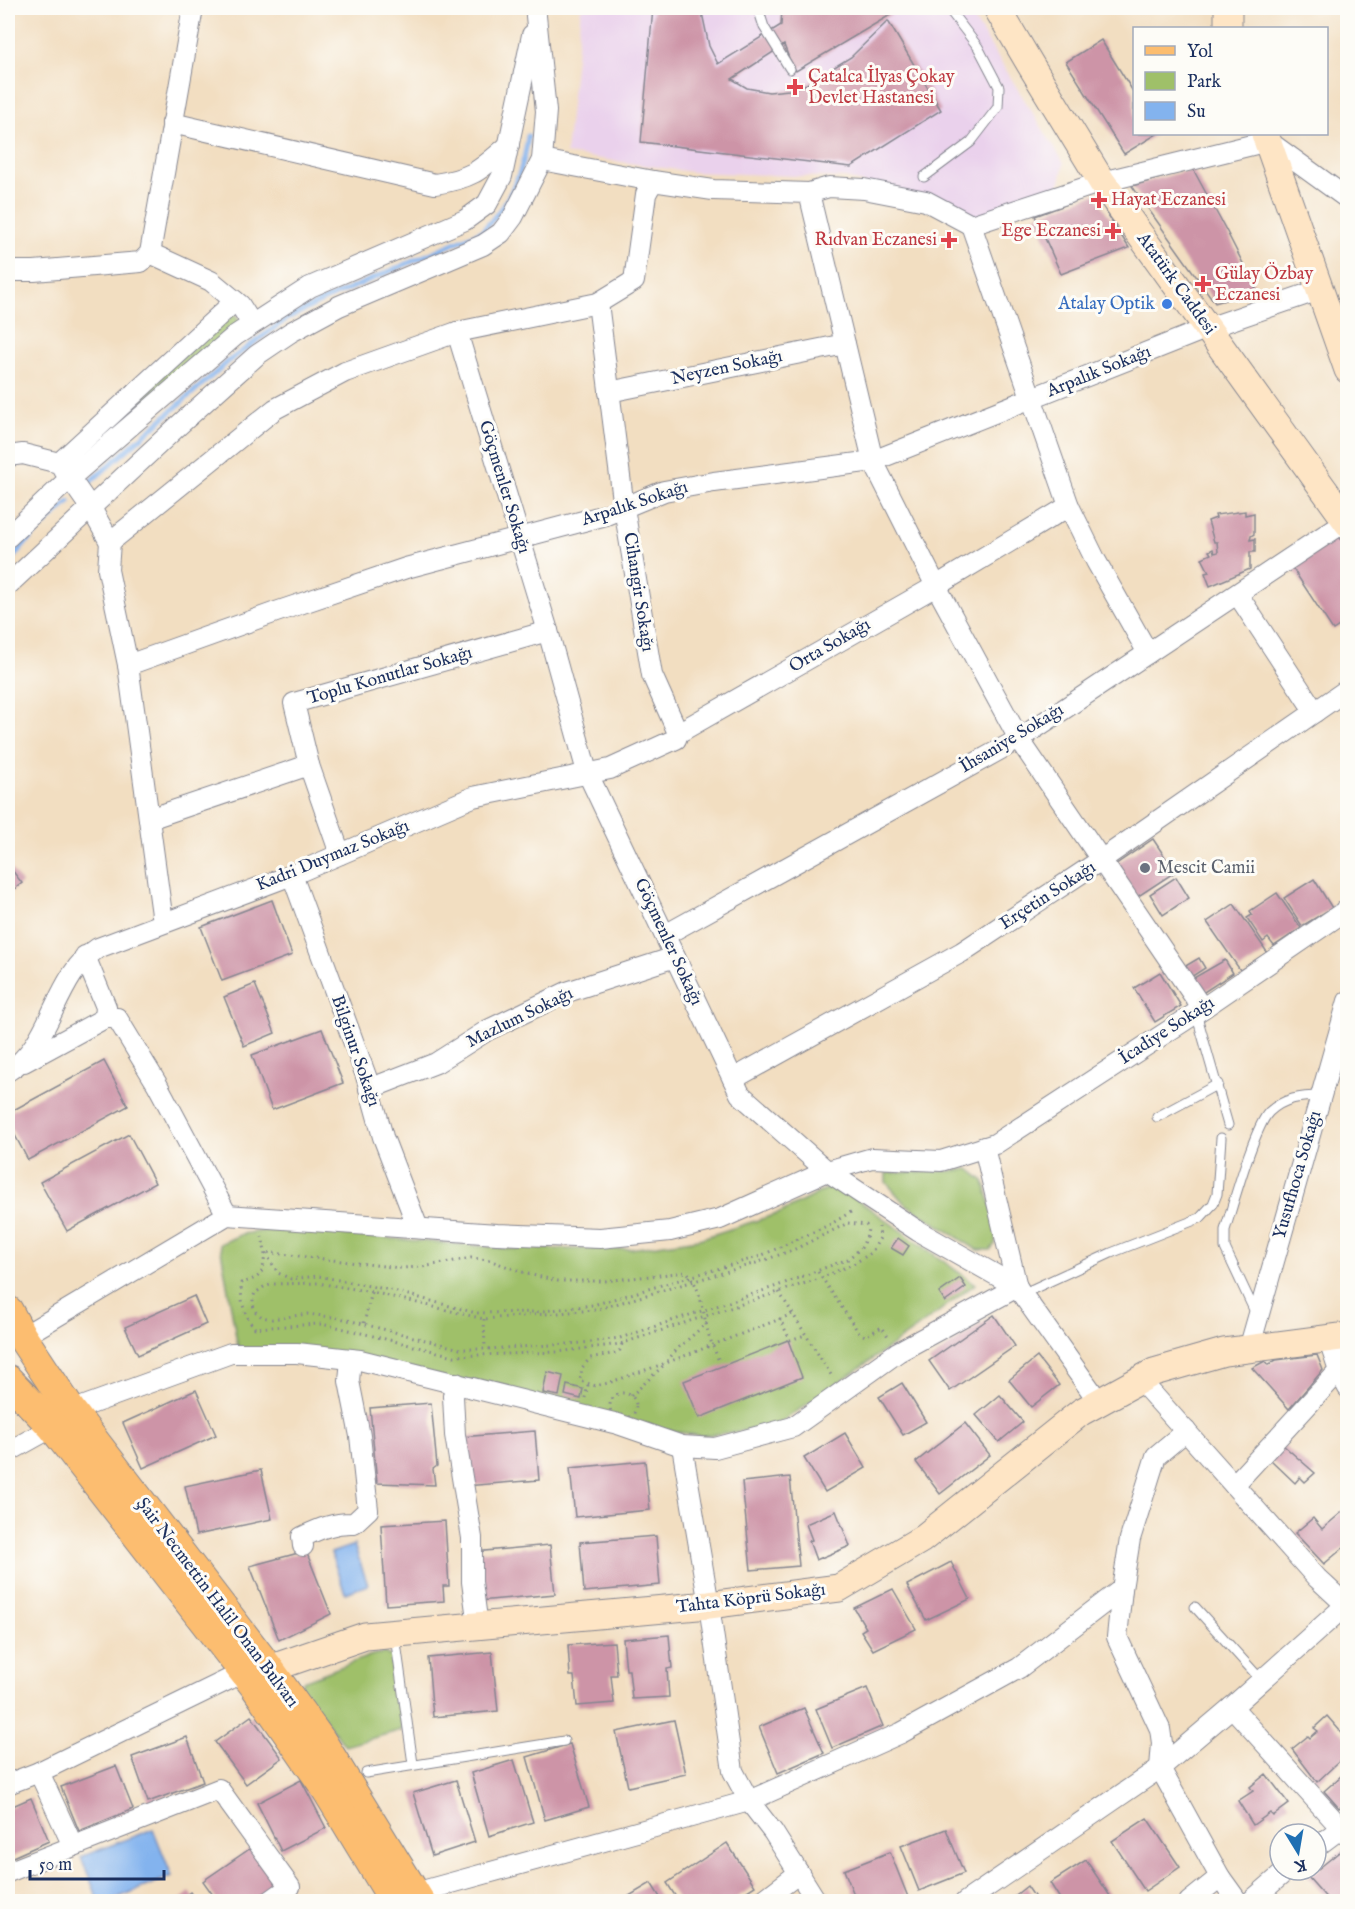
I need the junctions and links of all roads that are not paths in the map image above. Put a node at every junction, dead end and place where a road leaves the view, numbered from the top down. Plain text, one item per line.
1 (193, 8) edge
2 (758, 8) edge
3 (948, 8) edge
4 (997, 8) edge
5 (1228, 8) edge
6 (536, 12) edge
7 (1228, 27) edge
8 (790, 69) dead end
9 (172, 123) junction
10 (1267, 137) edge
11 (509, 145) junction
12 (542, 160) junction
13 (924, 177) dead end
14 (653, 181) junction
15 (1102, 182) junction
16 (809, 193) junction
17 (1347, 199) edge
18 (971, 225) junction
19 (150, 253) junction
20 (8, 271) edge
21 (1319, 290) junction
22 (235, 301) junction
23 (598, 303) junction
24 (252, 324) junction
25 (1208, 328) junction
26 (457, 332) junction
27 (845, 344) junction
28 (1347, 370) edge
29 (609, 392) junction
30 (1031, 399) junction
31 (8, 456) edge
32 (873, 461) junction
33 (64, 470) junction
34 (1069, 506) junction
35 (90, 507) junction
36 (624, 508) junction
37 (1347, 522) edge
38 (8, 537) edge
39 (519, 537) junction
40 (110, 542) junction
41 (8, 585) edge
42 (936, 586) junction
43 (1238, 595) junction
44 (548, 632) junction
45 (1148, 653) junction
46 (128, 665) junction
47 (1347, 688) edge
48 (1315, 712) junction
49 (678, 733) junction
50 (1018, 739) junction
51 (309, 765) junction
52 (587, 772) junction
53 (149, 819) junction
54 (340, 854) junction
55 (1101, 860) junction
56 (292, 874) junction
57 (1347, 909) edge
58 (163, 922) junction
59 (665, 935) junction
60 (85, 956) junction
61 (675, 957) junction
62 (1347, 1001) edge
63 (1199, 1010) junction
64 (105, 1018) junction
65 (12, 1069) edge
66 (733, 1079) junction
67 (1218, 1084) junction
68 (369, 1089) junction
69 (1321, 1096) junction
70 (1157, 1117) dead end
71 (1228, 1125) dead end
72 (1221, 1138) dead end
73 (984, 1147) junction
74 (827, 1171) junction
75 (227, 1215) junction
76 (418, 1228) junction
77 (1020, 1290) junction
78 (8, 1311) edge
79 (1258, 1319) junction
80 (22, 1337) junction
81 (1337, 1337) edge
82 (1249, 1349) junction
83 (351, 1359) junction
84 (1343, 1379) edge
85 (8, 1380) edge
86 (1140, 1380) junction
87 (456, 1383) junction
88 (1099, 1402) junction
89 (62, 1419) junction
90 (1186, 1431) junction
91 (682, 1446) junction
92 (8, 1452) edge
93 (1234, 1485) junction
94 (303, 1546) dead end
95 (1122, 1589) junction
96 (709, 1605) junction
97 (1347, 1606) edge
98 (1195, 1607) dead end
99 (477, 1626) junction
100 (395, 1633) junction
101 (256, 1671) junction
102 (1262, 1681) junction
103 (1232, 1707) junction
104 (564, 1741) dead end
105 (413, 1764) junction
106 (1160, 1768) junction
107 (39, 1772) junction
108 (366, 1773) dead end
109 (8, 1784) edge
110 (749, 1801) junction
111 (1344, 1826) edge
112 (1328, 1838) edge
113 (73, 1846) junction
114 (8, 1872) edge
115 (799, 1873) junction
116 (1220, 1876) junction
117 (1273, 1882) edge
118 (410, 1899) edge
119 (269, 1902) edge
120 (761, 1902) edge
121 (817, 1902) edge
122 (965, 1902) edge
123 (1189, 1902) edge
124 (1238, 1902) edge
125 (1250, 1902) edge

1 - 9 street
2 - 8 lane
3 - 13 lane
4 - 15 street, Atatürk Caddesi
5 - 7 street
6 - 11 street
6 - 12 street
9 - 11 street
9 - 19 street
10 - 15 street
10 - 17 street
10 - 21 street
11 - 24 street
12 - 14 street
12 - 35 street
14 - 16 street
14 - 23 street
15 - 18 street
15 - 25 street, Atatürk Caddesi
16 - 18 street
16 - 27 street
18 - 30 street
19 - 20 street
19 - 22 street
21 - 25 street, Arpalık Sokağı
21 - 28 street
22 - 24 street
22 - 33 street
23 - 26 street
23 - 29 street, Cihangir Sokağı
24 - 33 street
25 - 30 street, Arpalık Sokağı
25 - 37 street, Atatürk Caddesi
26 - 39 street, Göçmenler Sokağı
26 - 40 street
27 - 29 street, Neyzen Sokağı
27 - 32 street
29 - 36 street, Cihangir Sokağı
30 - 32 street, Arpalık Sokağı
30 - 34 street
31 - 33 street
32 - 36 street, Arpalık Sokağı
32 - 42 street
33 - 35 street
33 - 38 street
34 - 42 street, Orta Sokağı
34 - 45 street
35 - 40 street
35 - 41 street
36 - 39 street, Arpalık Sokağı
36 - 49 street, Cihangir Sokağı
37 - 43 street, İhsaniye Sokağı
39 - 44 street, Göçmenler Sokağı
39 - 46 street, Arpalık Sokağı
40 - 46 street
42 - 49 street, Orta Sokağı
42 - 50 street
43 - 45 street, İhsaniye Sokağı
43 - 48 street
44 - 51 street, Toplu Konutlar Sokağı
44 - 52 street, Göçmenler Sokağı
45 - 50 street, İhsaniye Sokağı
46 - 53 street
47 - 48 street, Erçetin Sokağı
48 - 55 street, Erçetin Sokağı
49 - 52 street, Orta Sokağı
50 - 55 street
50 - 59 street, İhsaniye Sokağı
51 - 53 street
51 - 54 street, Toplu Konutlar Sokağı
52 - 54 street, Kadri Duymaz Sokağı
52 - 59 street, Göçmenler Sokağı
53 - 58 street
54 - 56 street, Kadri Duymaz Sokağı
55 - 63 street
55 - 66 street, Erçetin Sokağı
56 - 58 street, Kadri Duymaz Sokağı
56 - 68 street, Bilginur Sokağı
57 - 63 street, İcadiye Sokağı
58 - 60 street, Kadri Duymaz Sokağı
59 - 61 street, Göçmenler Sokağı
60 - 64 street
60 - 65 street, Kadri Duymaz Sokağı
61 - 66 street, Göçmenler Sokağı
61 - 68 street, Mazlum Sokağı
62 - 69 street, Yusufhoca Sokağı
63 - 67 lane
63 - 73 street, İcadiye Sokağı
64 - 65 street, Kadri Duymaz Sokağı
64 - 75 street
66 - 74 street, Göçmenler Sokağı
67 - 70 lane
67 - 71 lane
68 - 76 street, Bilginur Sokağı
69 - 79 street, Yusufhoca Sokağı
69 - 79 lane
72 - 77 lane
73 - 74 street, İcadiye Sokağı
73 - 77 street
74 - 76 street, İcadiye Sokağı
74 - 77 street, Göçmenler Sokağı
75 - 76 street, İcadiye Sokağı
75 - 80 street
77 - 88 street, Göçmenler Sokağı
77 - 91 street
78 - 80 main road, Şair Necmettin Halil Onan Bulvarı
79 - 82 street, Yusufhoca Sokağı
80 - 89 main road, Şair Necmettin Halil Onan Bulvarı
81 - 82 street, Tahta Köprü Sokağı
81 - 84 street
82 - 86 street, Tahta Köprü Sokağı
83 - 87 street
83 - 89 street
83 - 94 street
84 - 93 street
85 - 89 main road, Şair Necmettin Halil Onan Bulvarı
86 - 88 street, Tahta Köprü Sokağı
86 - 90 street
87 - 91 street
87 - 99 street
88 - 96 street, Tahta Köprü Sokağı
89 - 92 street
89 - 101 main road, Şair Necmettin Halil Onan Bulvarı
90 - 93 street
90 - 95 street
91 - 96 street
93 - 97 street
95 - 106 street
95 - 110 street
96 - 99 street, Tahta Köprü Sokağı
96 - 110 street
97 - 102 street
98 - 102 lane
99 - 100 street, Tahta Köprü Sokağı
100 - 101 street, Tahta Köprü Sokağı
100 - 105 lane
101 - 107 street
101 - 118 main road, Şair Necmettin Halil Onan Bulvarı
102 - 103 street
103 - 106 street
103 - 111 street
104 - 105 lane
105 - 108 lane
106 - 116 street
106 - 122 street
107 - 109 street
107 - 113 street
110 - 115 street
110 - 118 street
111 - 112 street
113 - 114 street
113 - 119 street
115 - 120 street
115 - 121 street
116 - 123 street
116 - 124 street
117 - 125 street

